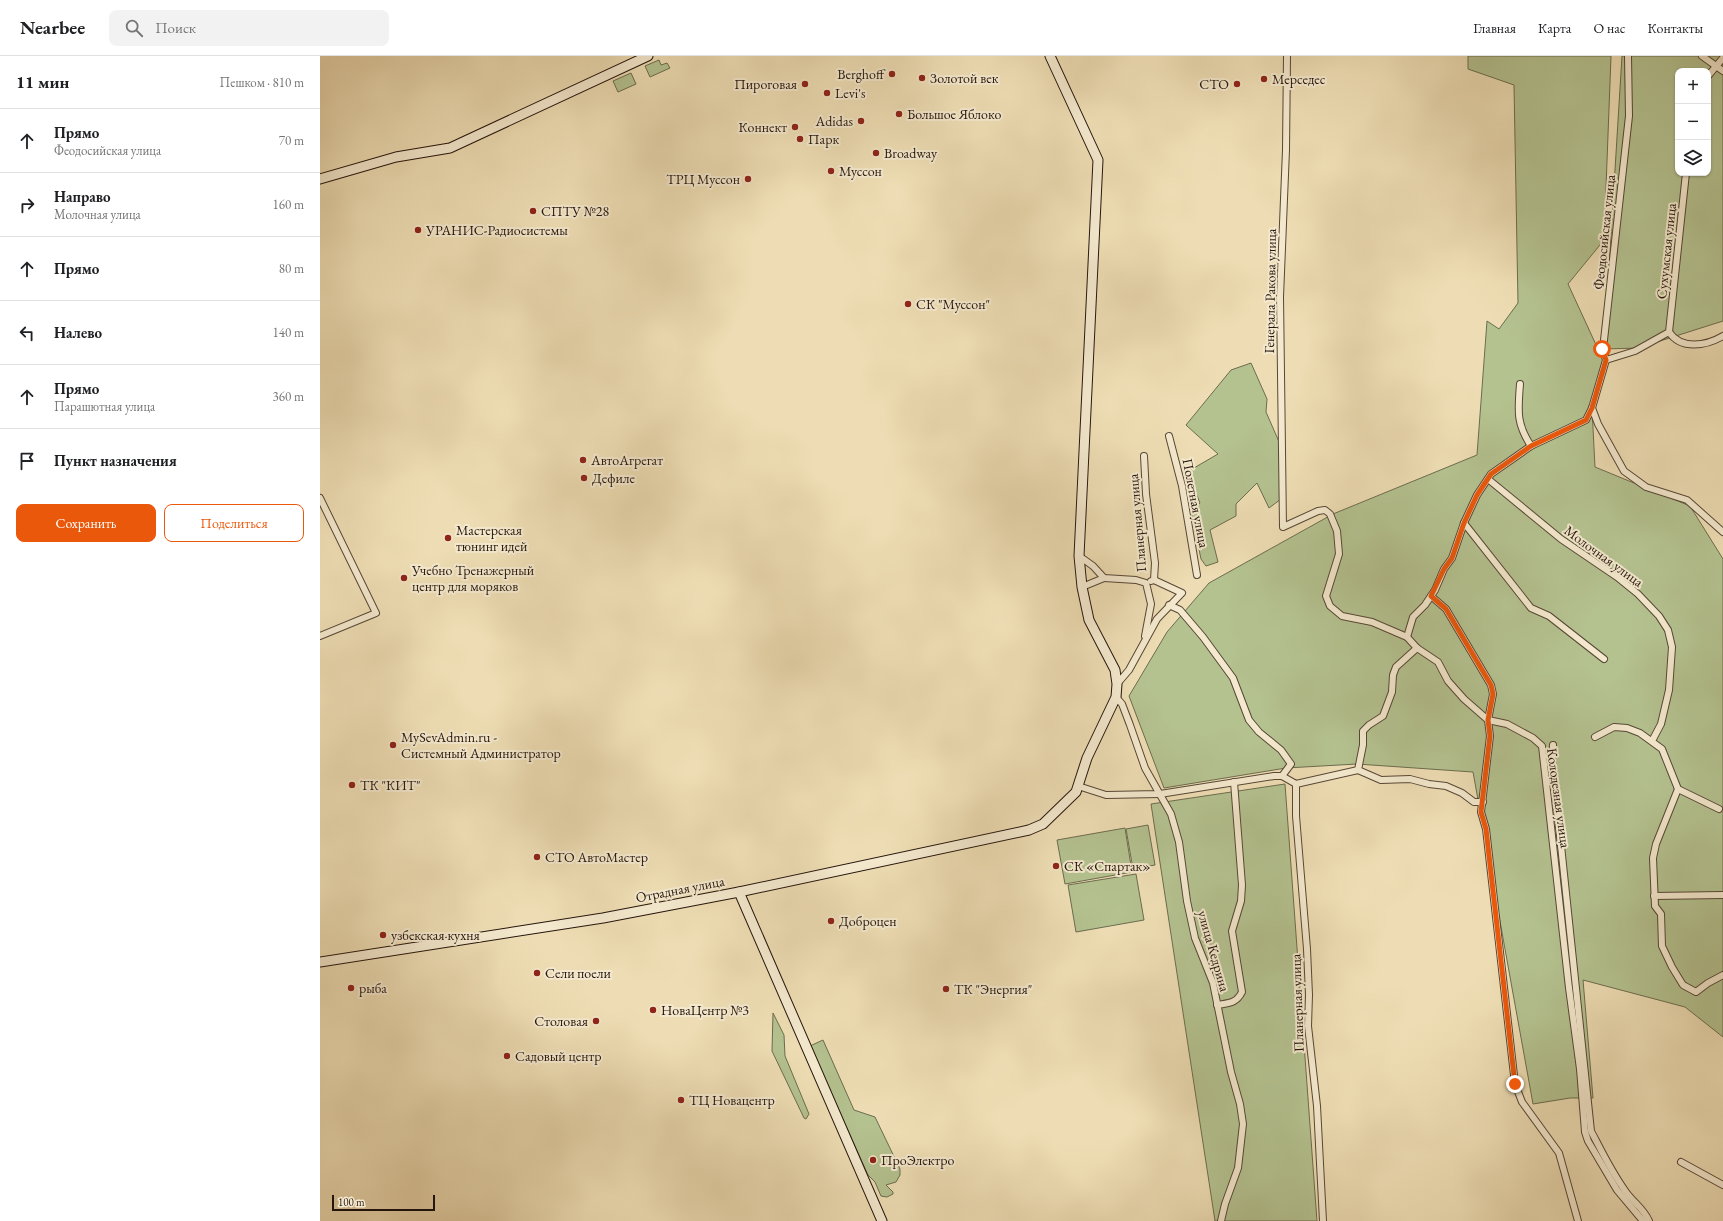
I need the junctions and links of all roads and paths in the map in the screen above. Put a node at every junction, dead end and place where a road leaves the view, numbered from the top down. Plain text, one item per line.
1 (648, 56) edge
2 (1050, 56) edge
3 (1286, 56) edge
4 (1628, 56) edge
5 (1702, 56) edge
6 (1723, 58) edge
7 (1717, 67) junction
8 (1723, 71) edge
9 (1711, 73) edge
10 (1686, 176) edge
11 (320, 179) edge
12 (1669, 332) junction
13 (1723, 336) edge
14 (1606, 360) junction
15 (1520, 384) dead end
16 (1592, 408) junction
17 (1169, 436) dead end
18 (1531, 446) junction
19 (1144, 456) dead end
20 (1488, 479) junction
21 (320, 498) edge
22 (1464, 523) junction
23 (1283, 527) joint
24 (1723, 532) edge
25 (1079, 556) junction
26 (1197, 575) dead end
27 (1104, 578) junction
28 (1154, 580) junction
29 (1146, 583) junction
30 (1082, 587) junction
31 (1431, 596) junction
32 (1169, 605) junction
33 (320, 636) edge
34 (1407, 637) junction
35 (1143, 643) junction
36 (1416, 648) junction
37 (1604, 659) dead end
38 (1117, 684) junction
39 (1116, 697) junction
40 (1488, 720) junction
41 (1595, 736) dead end
42 (1652, 741) junction
43 (1553, 745) dead end
44 (1358, 770) junction
45 (1282, 776) junction
46 (1234, 782) junction
47 (1296, 784) junction
48 (1078, 786) junction
49 (1678, 789) junction
50 (1160, 794) junction
51 (1482, 802) junction
52 (1719, 809) dead end
53 (739, 892) junction
54 (1723, 895) edge
55 (1654, 896) junction
56 (320, 962) edge
57 (1723, 975) edge
58 (1217, 1005) junction
59 (1682, 1162) dead end
60 (1723, 1184) edge
61 (882, 1221) edge
62 (1221, 1221) edge
63 (1323, 1221) edge
64 (1578, 1221) edge
65 (1643, 1221) edge
66 (1649, 1221) edge

1 - 11 street
2 - 25 street
3 - 23 street, Генерала Ракова улица
4 - 14 street, Феодосийская улица
5 - 7 street
6 - 7 street
7 - 8 street
7 - 9 street
10 - 12 street, Сухумская улица
12 - 13 street
12 - 14 street
14 - 16 street, Феодосийская улица
15 - 18 street
16 - 18 street
16 - 24 street
17 - 26 street, Полетная улица
18 - 20 street
19 - 28 street, Планерная улица
20 - 22 street
20 - 42 street, Молочная улица
21 - 33 street
22 - 31 street
22 - 37 street
23 - 34 street, Колодезная улица
25 - 27 street
25 - 30 street
27 - 29 street
27 - 30 street
28 - 29 street, Планерная улица
28 - 32 street
29 - 35 street
30 - 38 street
31 - 34 street
31 - 40 street
32 - 35 street
32 - 45 street
34 - 36 street, Колодезная улица
35 - 38 street
36 - 40 street, Колодезная улица
36 - 44 street
38 - 39 street
39 - 48 street
39 - 50 street, улица Кедрина
40 - 51 street
40 - 65 street, Колодезная улица
41 - 42 street
42 - 49 street
43 - 66 street, Колодезная улица
44 - 47 street
44 - 51 street
45 - 46 street
45 - 47 street
46 - 50 street
46 - 58 street
47 - 63 street, Планерная улица
48 - 50 street
48 - 53 street
49 - 52 street
49 - 55 street
50 - 58 street, улица Кедрина
51 - 64 street
53 - 56 street, Отрадная улица
53 - 61 street, Отрадная улица
54 - 55 street
55 - 57 street
58 - 62 street, улица Кедрина
59 - 60 street

